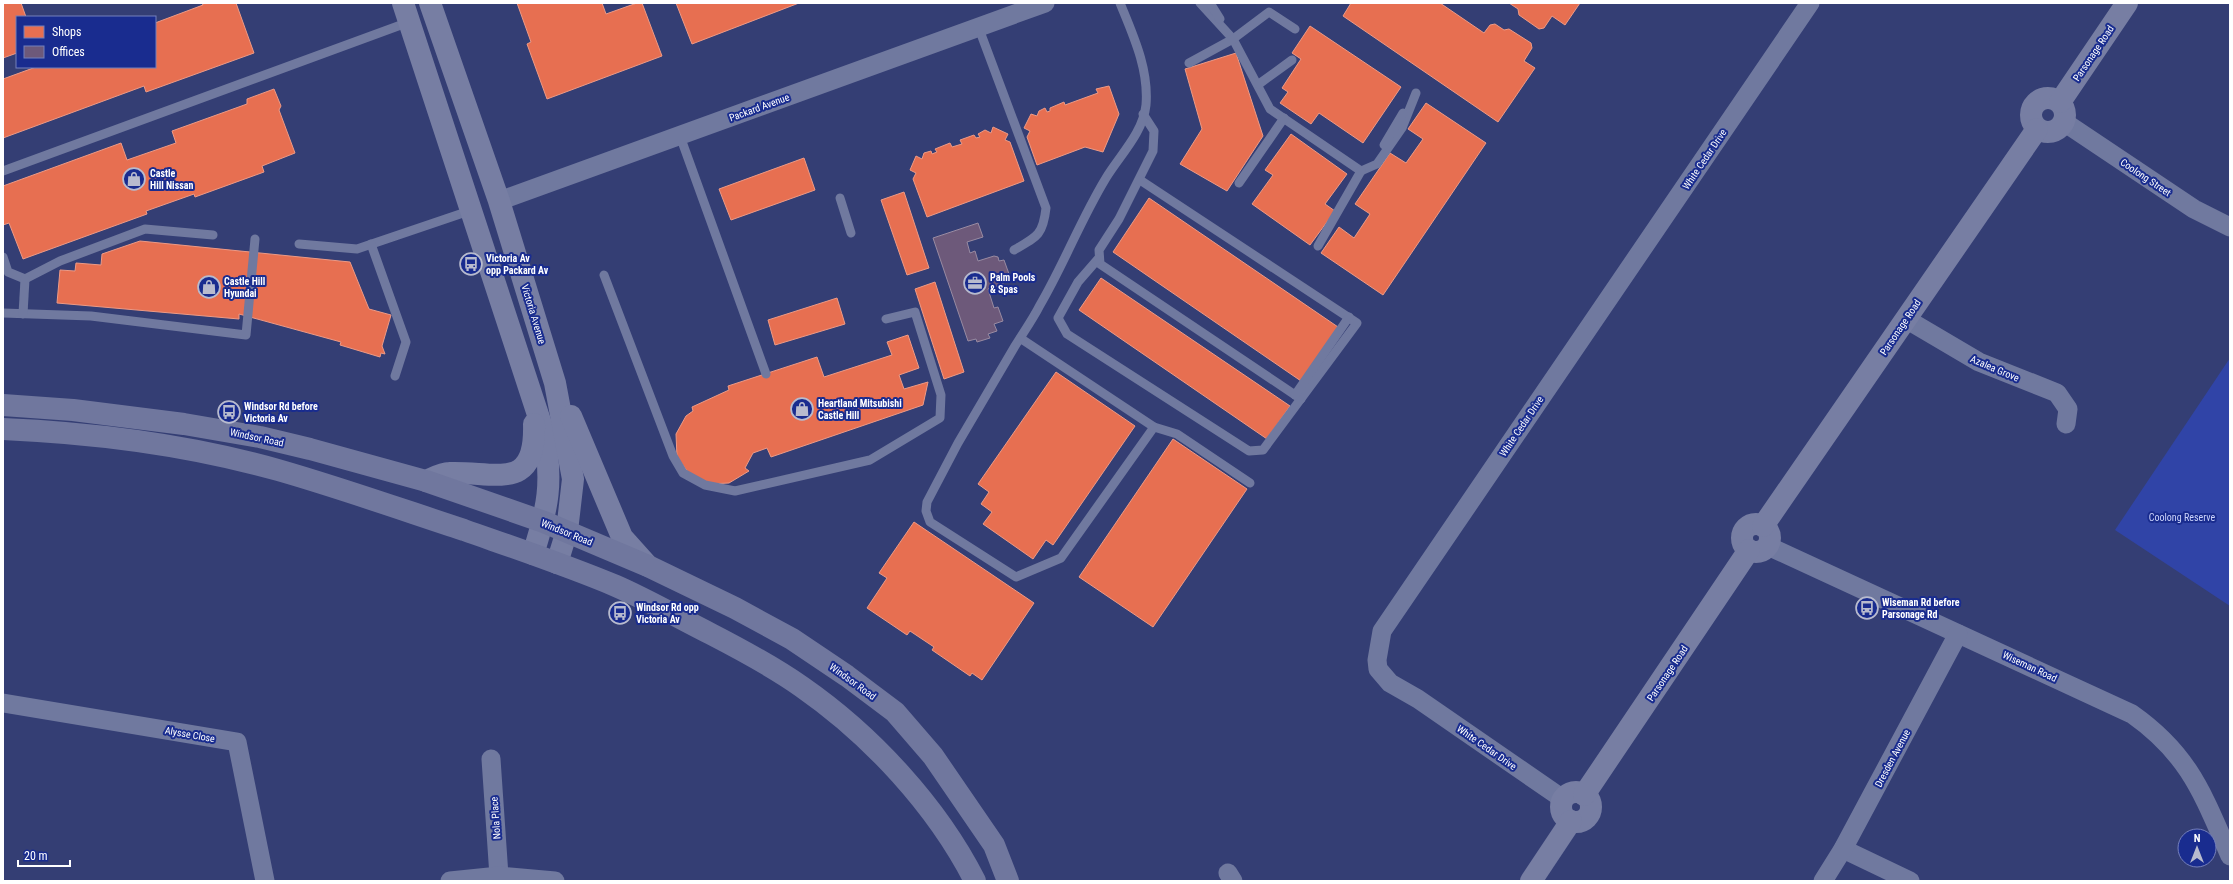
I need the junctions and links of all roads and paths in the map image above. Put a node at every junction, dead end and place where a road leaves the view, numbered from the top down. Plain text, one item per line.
1 (1045, 3) edge
2 (1120, 3) edge
3 (1200, 3) edge
4 (1210, 3) edge
5 (1810, 3) edge
6 (2127, 3) edge
7 (432, 8) edge
8 (406, 13) edge
9 (978, 26) junction
10 (1295, 29) dead end
11 (1233, 39) junction
12 (1292, 60) dead end
13 (1189, 62) dead end
14 (1259, 84) junction
15 (2062, 112) junction
16 (1144, 114) junction
17 (1284, 118) junction
18 (2036, 129) junction
19 (680, 136) junction
20 (3, 171) edge
21 (1361, 171) junction
22 (1140, 180) junction
23 (1239, 183) dead end
24 (840, 198) dead end
25 (499, 201) junction
26 (472, 210) junction
27 (2230, 227) edge
28 (851, 233) dead end
29 (213, 235) dead end
30 (255, 239) dead end
31 (298, 244) dead end
32 (371, 244) junction
33 (1318, 246) dead end
34 (1014, 250) dead end
35 (3, 257) edge
36 (1098, 259) junction
37 (604, 275) dead end
38 (25, 279) junction
39 (3, 314) edge
40 (23, 314) junction
41 (886, 319) dead end
42 (1906, 319) junction
43 (1020, 338) junction
44 (766, 374) dead end
45 (395, 376) dead end
46 (555, 382) junction
47 (1298, 397) junction
48 (534, 401) junction
49 (3, 405) edge
50 (2066, 424) dead end
51 (1154, 427) junction
52 (3, 429) edge
53 (426, 481) junction
54 (1250, 483) dead end
55 (544, 522) junction
56 (567, 531) junction
57 (1760, 541) junction
58 (533, 554) junction
59 (556, 563) junction
60 (648, 566) junction
61 (1958, 634) junction
62 (3, 702) edge
63 (491, 759) dead end
64 (1584, 795) junction
65 (1563, 799) junction
66 (1571, 821) junction
67 (1843, 849) junction
68 (2230, 856) edge
69 (499, 876) junction
70 (265, 881) edge
71 (450, 881) edge
72 (555, 881) edge
73 (975, 881) edge
74 (1008, 881) edge
75 (1531, 881) edge
76 (1823, 881) edge
77 (1910, 881) edge

1 - 9 street, Packard Avenue
2 - 16 lane
3 - 11 lane
4 - 11 lane
5 - 65 street, White Cedar Drive
6 - 15 main road, Parsonage Road
7 - 8 main road
7 - 25 main road, Victoria Avenue
8 - 20 lane
8 - 26 main road
9 - 19 street, Packard Avenue
9 - 34 lane
10 - 11 lane
11 - 13 lane
11 - 14 lane
11 - 17 lane
12 - 14 lane
14 - 21 lane
15 - 18 main road
15 - 18 main road
15 - 27 street, Coolong Street
16 - 22 lane
16 - 43 lane
17 - 21 lane
17 - 23 lane
18 - 42 main road, Parsonage Road
19 - 25 street, Packard Avenue
19 - 44 lane
21 - 33 lane
22 - 36 lane
22 - 47 lane
24 - 28 lane
25 - 26 main road, Packard Avenue
25 - 46 main road, Victoria Avenue
26 - 32 lane
26 - 48 main road
29 - 38 lane
30 - 40 lane
31 - 32 lane
32 - 45 lane
35 - 38 lane
36 - 47 lane
36 - 47 lane
37 - 41 lane
38 - 40 lane
39 - 40 lane
42 - 50 street, Azalea Grove
42 - 57 main road, Parsonage Road
43 - 51 lane
43 - 51 lane
46 - 56 main road, Victoria Avenue
46 - 60 main road
48 - 53 main road
48 - 55 main road
49 - 53 main road, Windsor Road
51 - 54 lane
52 - 58 main road
53 - 55 main road, Windsor Road
55 - 56 main road, Windsor Road
55 - 58 main road
56 - 59 main road, Victoria Avenue
56 - 60 main road, Windsor Road
57 - 61 street, Wiseman Road
57 - 64 main road, Parsonage Road
58 - 59 main road
59 - 73 main road
60 - 74 main road, Windsor Road
61 - 67 street, Dresden Avenue
61 - 68 street, Wiseman Road
62 - 70 street, Alysse Close
63 - 69 street, Nola Place
64 - 65 main road
64 - 66 main road
65 - 66 main road
66 - 75 main road
67 - 76 street, Dresden Avenue
67 - 77 street
69 - 71 street
69 - 72 street

